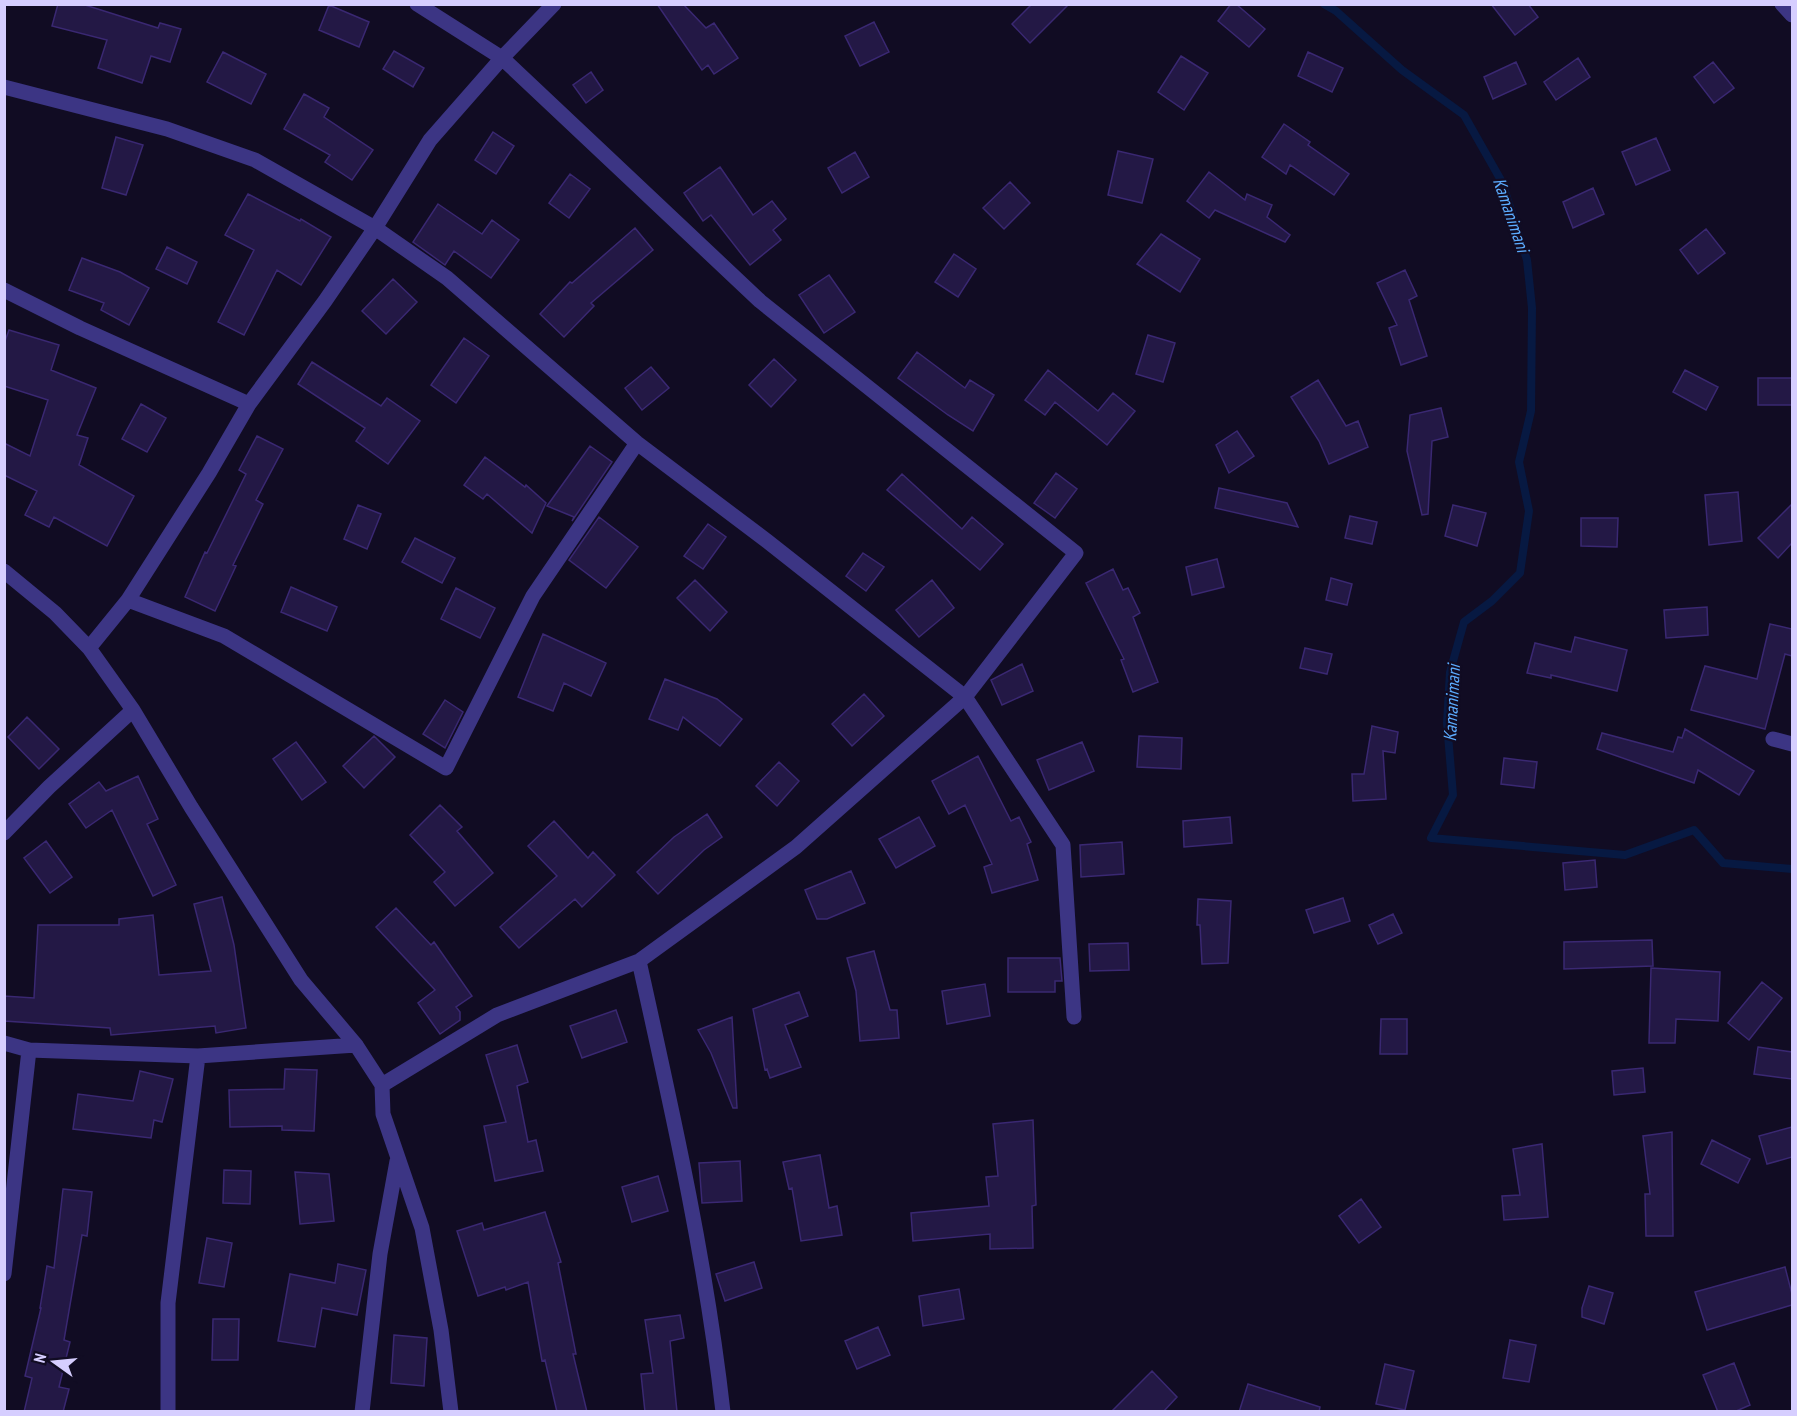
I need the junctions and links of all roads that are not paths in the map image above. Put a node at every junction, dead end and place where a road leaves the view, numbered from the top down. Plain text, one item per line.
1 (417, 4) edge
2 (554, 4) edge
3 (1782, 4) edge
4 (1792, 15) edge
5 (502, 58) junction
6 (4, 87) edge
7 (375, 228) junction
8 (4, 290) edge
9 (249, 404) junction
10 (637, 443) junction
11 (4, 571) edge
12 (128, 600) junction
13 (89, 648) junction
14 (965, 697) junction
15 (133, 710) junction
16 (1773, 739) dead end
17 (1792, 744) edge
18 (4, 833) edge
19 (639, 961) junction
20 (1074, 1017) dead end
21 (4, 1043) edge
22 (356, 1045) junction
23 (29, 1050) junction
24 (198, 1056) junction
25 (382, 1085) junction
26 (397, 1158) junction
27 (4, 1274) edge
28 (168, 1412) edge
29 (362, 1412) edge
30 (451, 1412) edge
31 (723, 1412) edge

1 - 5 street
2 - 5 street
3 - 4 street
5 - 7 street
5 - 14 street
6 - 7 street
7 - 9 street
7 - 10 street
8 - 9 street
9 - 12 street
10 - 12 street
10 - 14 street
11 - 13 street
12 - 13 street
13 - 15 street
14 - 19 street
14 - 20 street
15 - 18 street
15 - 22 street
16 - 17 street
19 - 25 street
19 - 31 street
21 - 23 street
22 - 24 street
22 - 25 street
23 - 24 street
23 - 27 street
24 - 28 street
25 - 26 street
26 - 29 street
26 - 30 street

